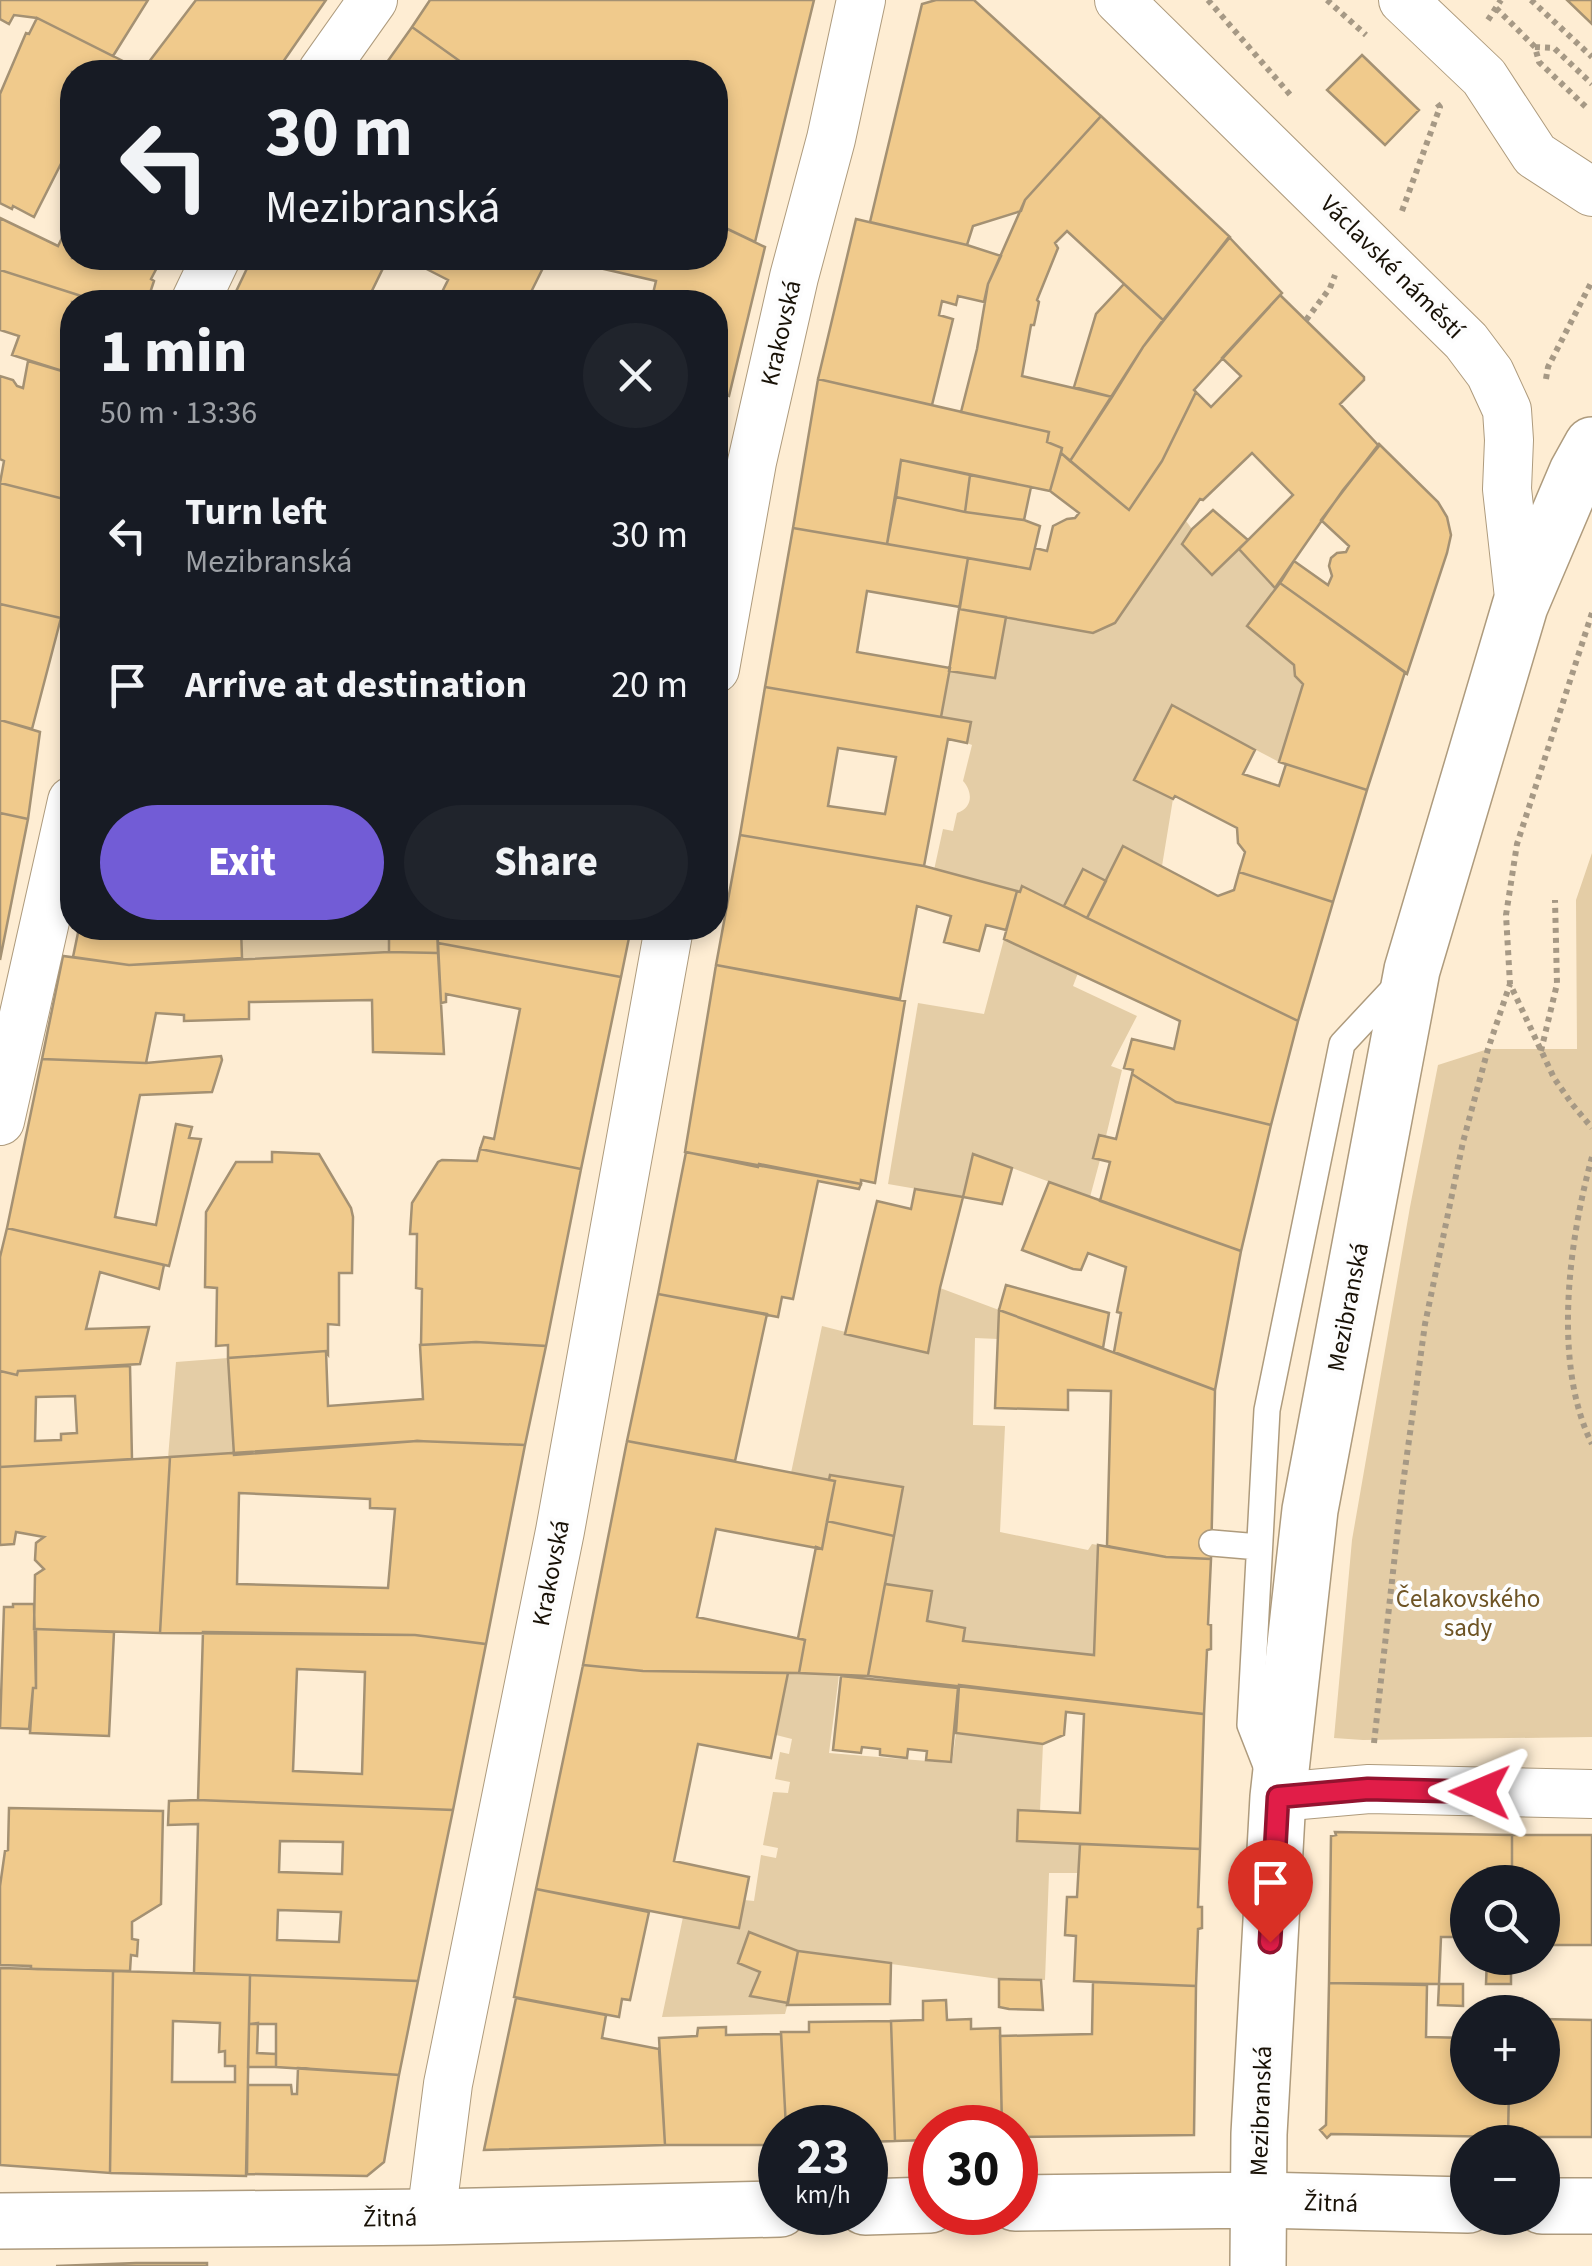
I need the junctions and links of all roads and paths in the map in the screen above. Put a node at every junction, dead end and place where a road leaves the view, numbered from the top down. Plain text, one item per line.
1 (373, 0) edge
2 (862, 0) edge
3 (1119, 0) edge
4 (1327, 0) edge
5 (1403, 0) edge
6 (1501, 0) edge
7 (1531, 0) edge
8 (1367, 36) dead end
9 (1536, 47) junction
10 (1592, 57) edge
11 (330, 60) edge
12 (1592, 84) edge
13 (1430, 95) dead end
14 (1586, 108) dead end
15 (1592, 192) edge
16 (1398, 220) dead end
17 (1339, 266) dead end
18 (1592, 281) edge
19 (1306, 320) dead end
20 (1545, 394) dead end
21 (1592, 445) edge
22 (728, 596) edge
23 (1520, 606) junction
24 (1592, 613) edge
25 (60, 854) edge
26 (1556, 900) dead end
27 (666, 940) edge
28 (1412, 970) junction
29 (1510, 984) junction
30 (1541, 1050) junction
31 (0, 1121) edge
32 (1592, 1128) edge
33 (1592, 1157) edge
34 (1592, 1444) edge
35 (1212, 1543) dead end
36 (1259, 1547) junction
37 (1368, 1789) junction
38 (1592, 1794) edge
39 (1278, 1797) junction
40 (1258, 2200) junction
41 (1038, 2203) edge
42 (1450, 2205) edge
43 (1560, 2206) edge
44 (1592, 2206) edge
45 (758, 2210) edge
46 (431, 2218) junction
47 (0, 2222) edge
48 (1258, 2266) edge

1 - 11 street
2 - 22 street, Krakovská
3 - 23 street, Václavské náměstí
4 - 8 path
5 - 15 street
6 - 9 path
7 - 10 path
9 - 12 path
9 - 14 path
13 - 16 path
17 - 19 path
18 - 20 path
21 - 23 main road, Mezibranská
23 - 28 main road, Mezibranská
24 - 29 path
25 - 31 street
26 - 30 path
27 - 46 street, Krakovská
28 - 36 lane
28 - 39 main road, Mezibranská
29 - 30 path
29 - 37 path
30 - 32 path
33 - 34 path
35 - 36 lane
36 - 39 lane
37 - 38 street
37 - 39 street
39 - 40 main road, Mezibranská
40 - 41 main road, Žitná
40 - 42 main road, Žitná
40 - 48 main road, Mezibranská
43 - 44 main road
45 - 46 main road, Žitná
46 - 47 main road, Žitná

